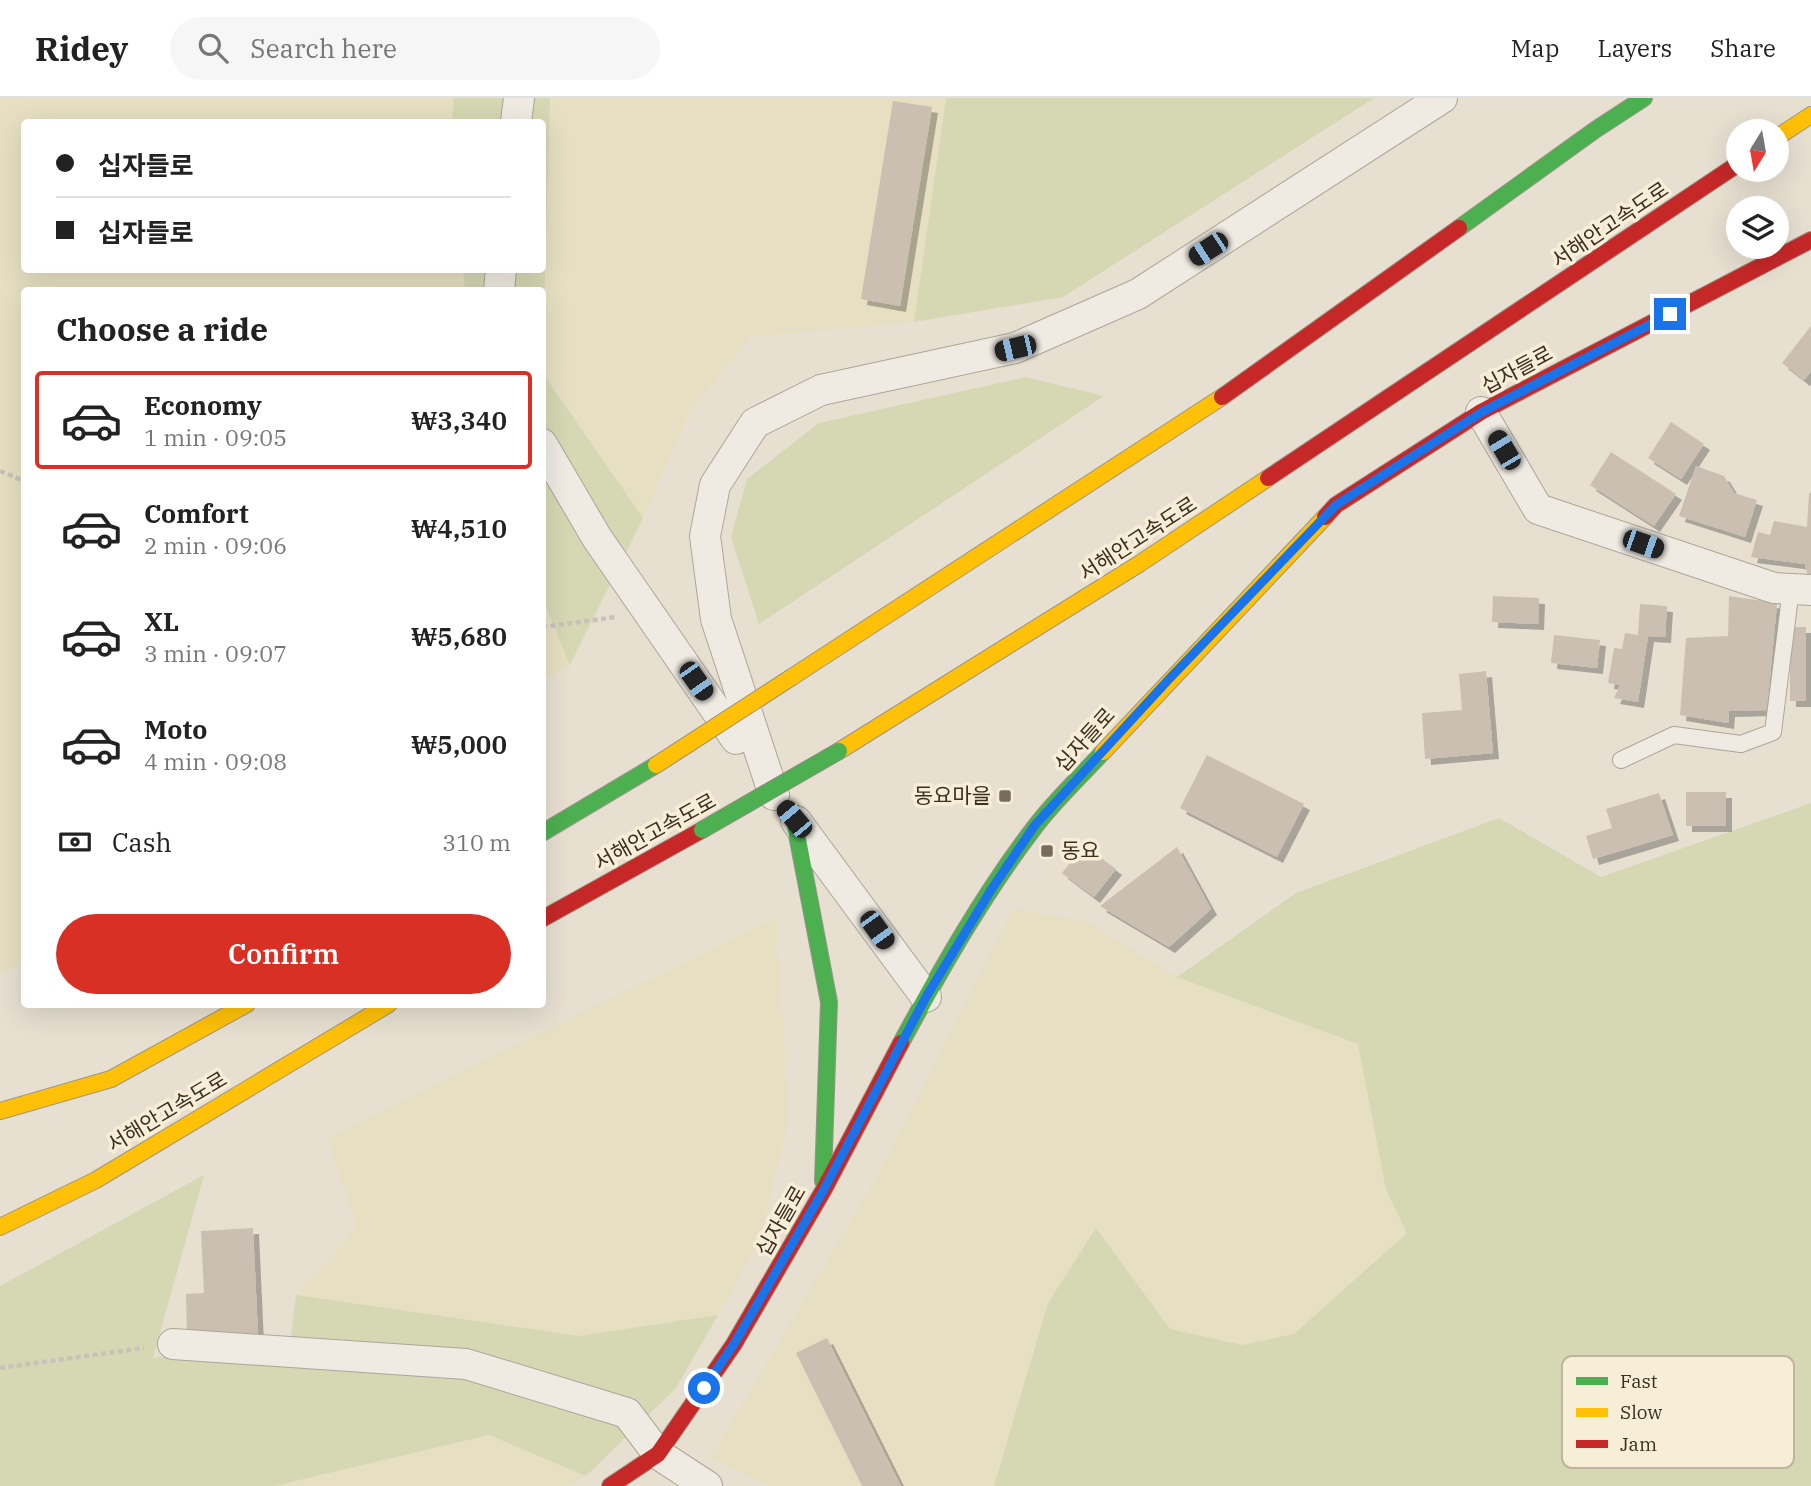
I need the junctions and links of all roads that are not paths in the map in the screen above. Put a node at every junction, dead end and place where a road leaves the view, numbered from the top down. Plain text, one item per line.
1 (519, 98) edge
2 (1442, 98) edge
3 (1644, 98) edge
4 (1811, 115) edge
5 (516, 119) edge
6 (1789, 129) edge
7 (1726, 172) edge
8 (1811, 240) edge
9 (1482, 412) junction
10 (546, 451) edge
11 (1801, 589) edge
12 (1621, 760) dead end
13 (774, 795) junction
14 (794, 819) junction
15 (546, 831) edge
16 (546, 917) edge
17 (926, 997) junction
18 (240, 1008) edge
19 (382, 1008) edge
20 (0, 1111) edge
21 (96, 1180) junction
22 (823, 1191) junction
23 (0, 1227) edge
24 (0, 1243) edge
25 (173, 1344) road end
26 (658, 1454) junction
27 (610, 1486) edge
28 (707, 1486) edge

1 - 5 street
2 - 13 street
3 - 15 main road, bridge
4 - 6 main road
7 - 16 main road, 서해안고속도로, bridge
8 - 9 main road, 십자들로
9 - 11 street
9 - 17 main road, 십자들로
10 - 13 street
11 - 12 lane
13 - 14 street
14 - 17 street
14 - 22 main road
17 - 22 main road, 십자들로
18 - 20 main road
19 - 21 main road, 서해안고속도로
21 - 23 main road, 서해안고속도로
21 - 24 main road
22 - 26 main road, 십자들로
25 - 26 street
26 - 27 main road, 십자들로
26 - 28 street

